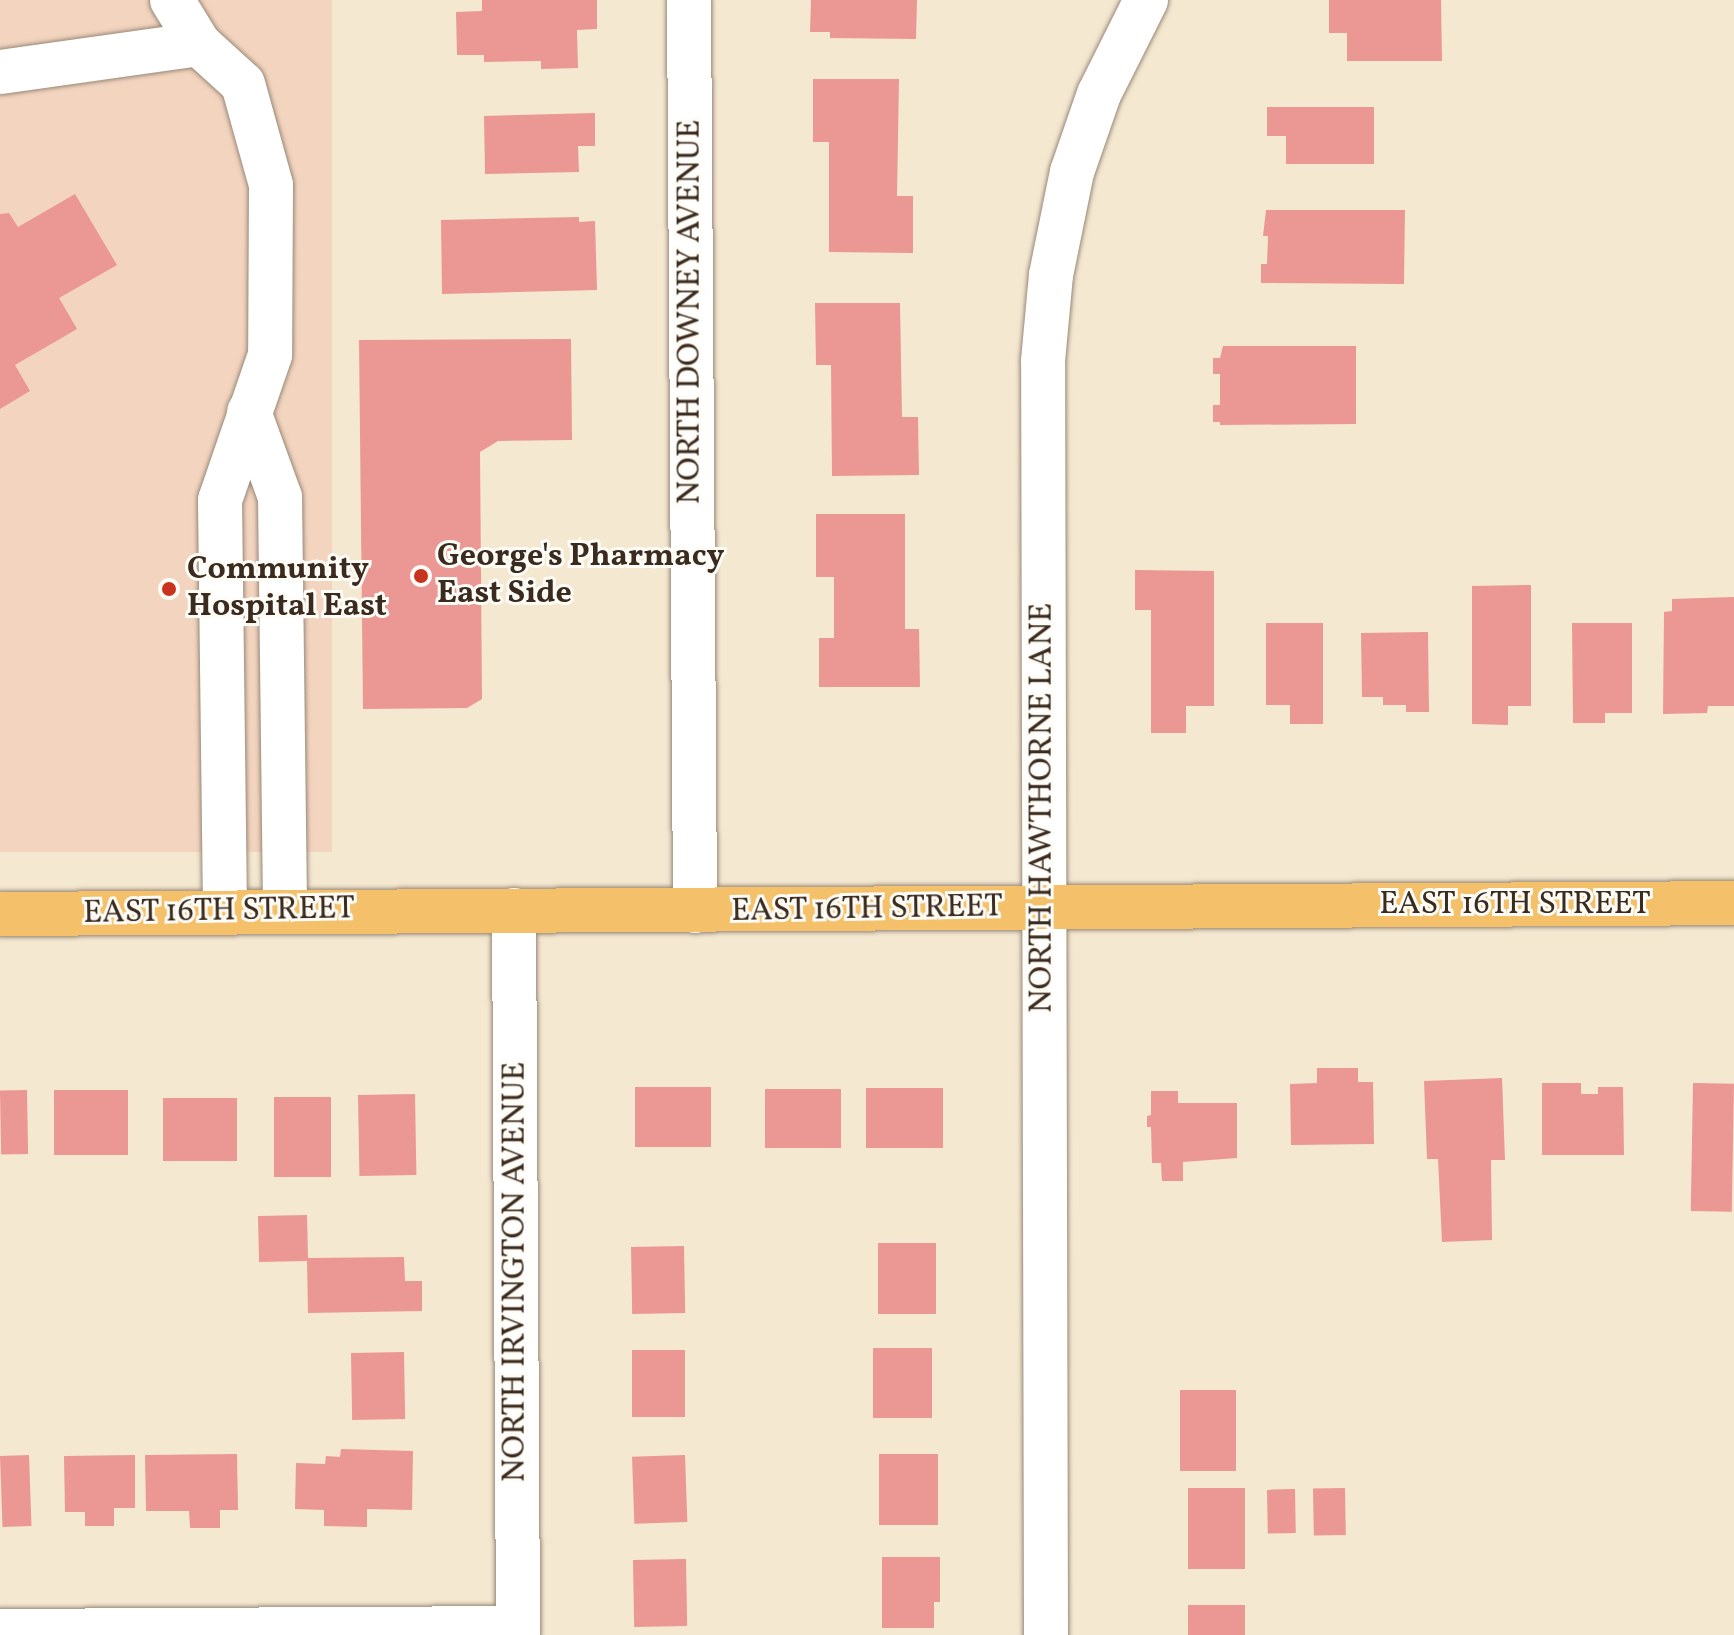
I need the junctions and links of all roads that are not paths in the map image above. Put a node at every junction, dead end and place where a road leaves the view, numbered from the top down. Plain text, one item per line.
1 (172, 0) edge
2 (689, 0) edge
3 (1146, 0) edge
4 (199, 44) junction
5 (0, 72) edge
6 (249, 412) junction
7 (1734, 903) edge
8 (1044, 908) junction
9 (514, 910) junction
10 (695, 911) junction
11 (285, 912) junction
12 (225, 913) junction
13 (0, 914) edge
14 (0, 1631) edge
15 (518, 1631) edge
16 (1046, 1635) edge

1 - 4 street
2 - 10 street, NORTH DOWNEY AVENUE
3 - 8 street, NORTH HAWTHORNE LANE
4 - 5 street
4 - 6 street
6 - 11 street
6 - 12 street
7 - 8 main road, EAST 16TH STREET
8 - 10 main road, EAST 16TH STREET
8 - 16 street, NORTH HAWTHORNE LANE
9 - 10 main road, EAST 16TH STREET
9 - 11 main road, EAST 16TH STREET
9 - 15 street, NORTH IRVINGTON AVENUE
11 - 12 main road, EAST 16TH STREET
12 - 13 main road, EAST 16TH STREET
14 - 15 street

